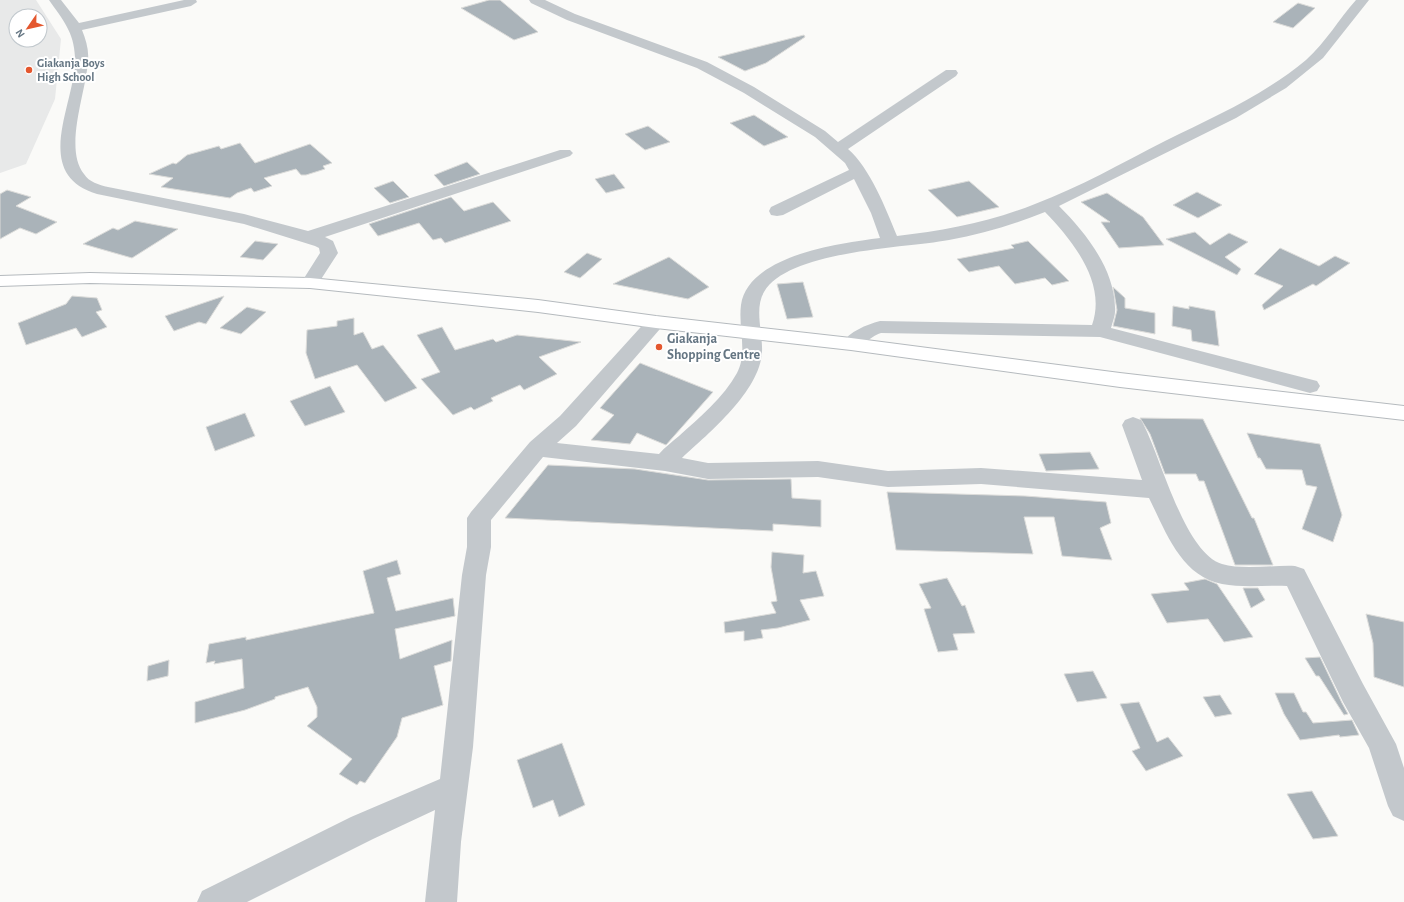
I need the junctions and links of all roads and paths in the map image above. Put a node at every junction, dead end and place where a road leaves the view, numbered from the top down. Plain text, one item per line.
1 (55, 0) edge
2 (535, 0) edge
3 (1363, 0) edge
4 (191, 2) dead end
5 (75, 28) junction
6 (951, 73) dead end
7 (838, 149) junction
8 (564, 153) dead end
9 (856, 172) junction
10 (1048, 205) junction
11 (777, 211) dead end
12 (308, 236) junction
13 (891, 242) junction
14 (0, 281) edge
15 (310, 283) junction
16 (656, 322) junction
17 (1100, 331) junction
18 (751, 332) junction
19 (851, 344) junction
20 (1310, 386) dead end
21 (1404, 413) edge
22 (1133, 425) dead end
23 (538, 448) junction
24 (666, 463) junction
25 (1157, 490) junction
26 (454, 787) junction
27 (1404, 806) edge
28 (213, 902) edge
29 (440, 902) edge

1 - 5 street
2 - 7 street
3 - 10 street
4 - 5 street
5 - 12 street
6 - 7 street
7 - 9 street
8 - 12 street
9 - 11 street
9 - 13 street
10 - 13 street
10 - 17 street
12 - 15 street
13 - 18 street
14 - 15 main road
15 - 16 main road
16 - 18 main road
16 - 23 street
17 - 19 street
17 - 20 street
18 - 19 main road
18 - 24 street
19 - 21 main road
22 - 25 street
23 - 24 street
23 - 26 street
24 - 25 street
25 - 27 street
26 - 28 street
26 - 29 street

